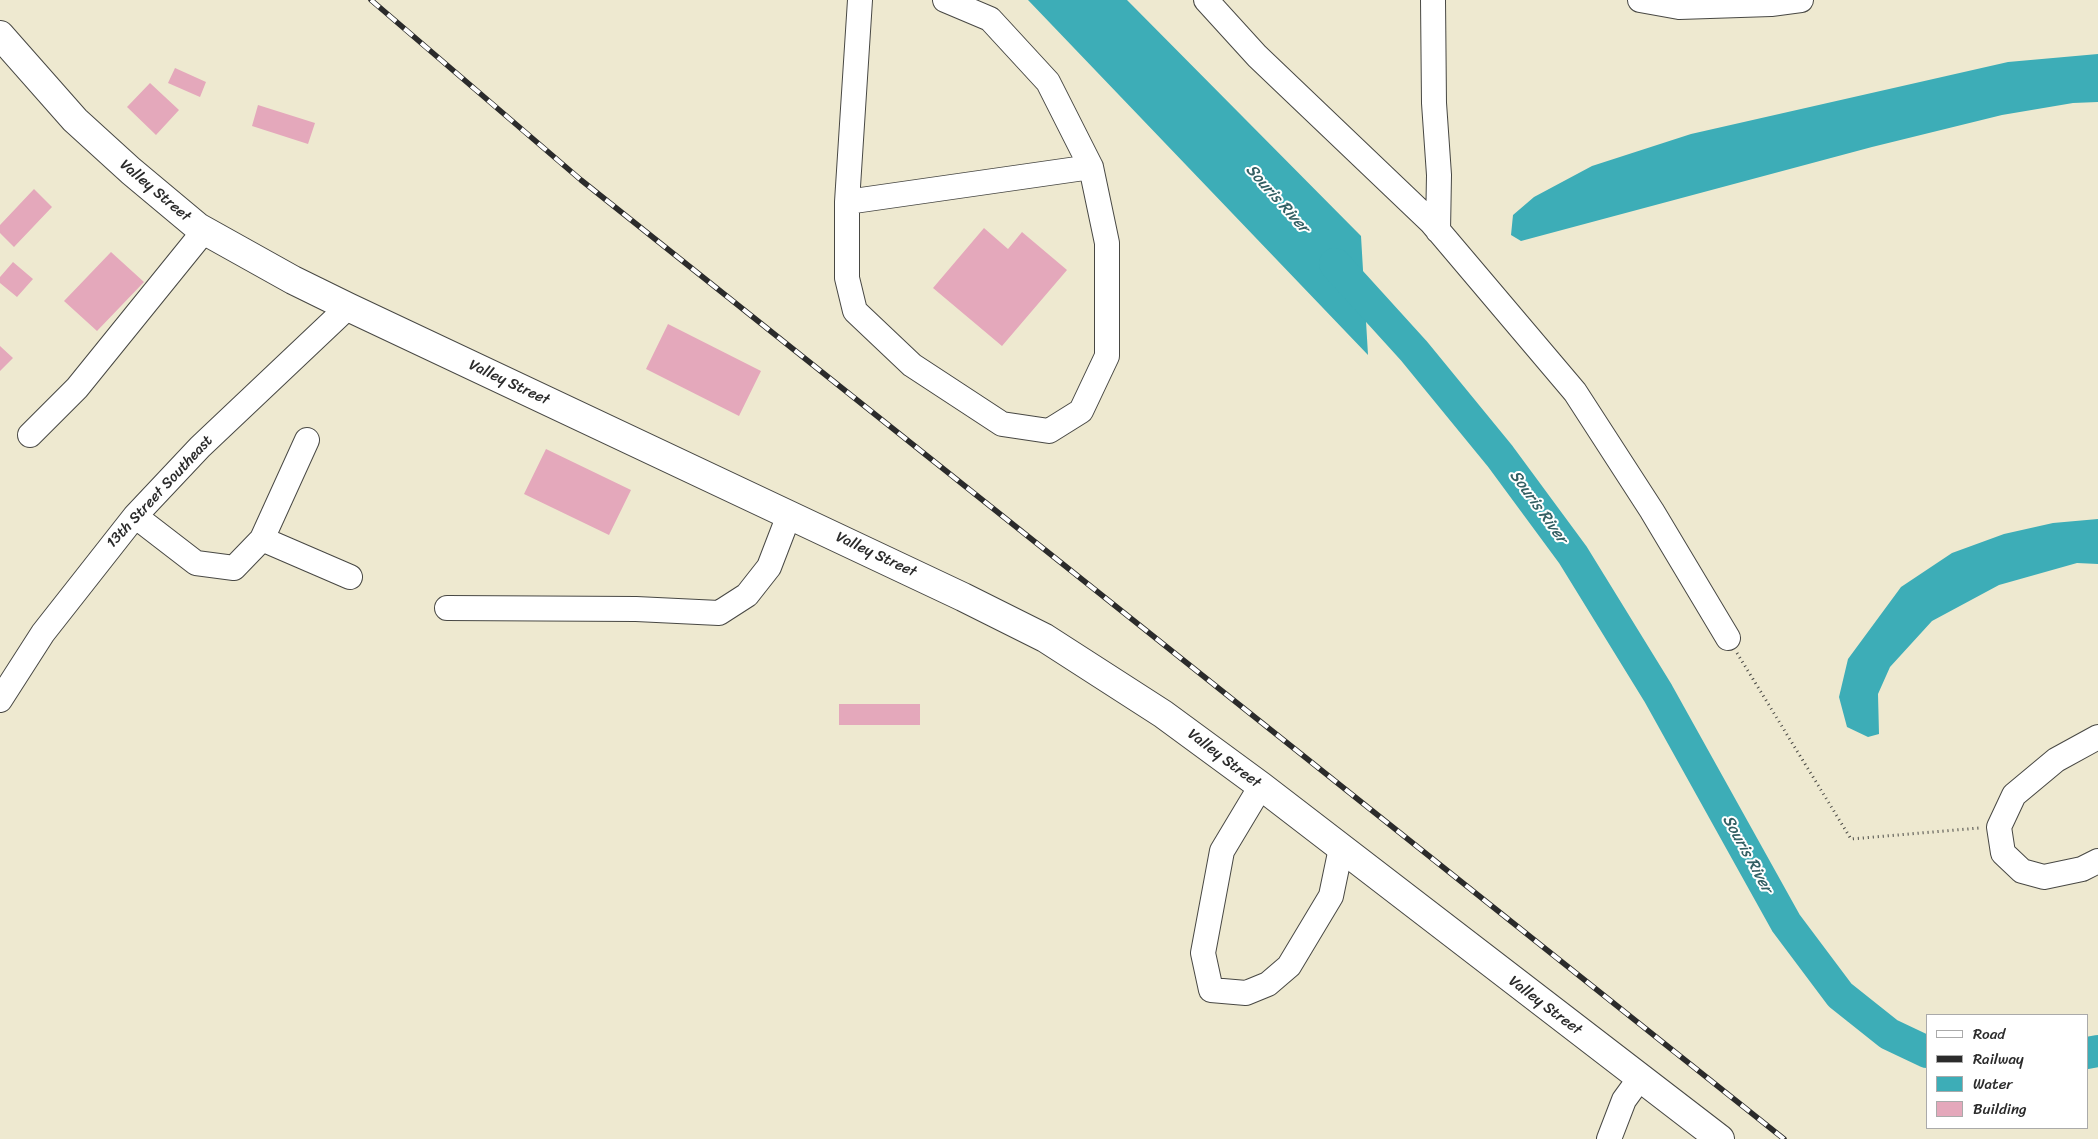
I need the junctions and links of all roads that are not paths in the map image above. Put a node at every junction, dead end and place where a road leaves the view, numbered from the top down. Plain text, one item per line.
1 (860, 0) edge
2 (944, 0) edge
3 (1206, 0) edge
4 (1433, 0) edge
5 (1640, 0) edge
6 (1801, 0) edge
7 (0, 36) edge
8 (1091, 168) junction
9 (846, 202) junction
10 (204, 231) junction
11 (1438, 231) junction
12 (348, 308) junction
13 (30, 435) dead end
14 (307, 440) dead end
15 (789, 515) junction
16 (135, 516) junction
17 (262, 539) junction
18 (350, 577) dead end
19 (447, 608) dead end
20 (1728, 638) road end
21 (0, 700) edge
22 (2098, 736) edge
23 (1261, 786) junction
24 (1341, 848) junction
25 (2098, 861) edge
26 (1640, 1078) junction
27 (1609, 1139) edge
28 (1720, 1139) edge

1 - 9 street
2 - 8 street
3 - 11 street
4 - 11 street
5 - 6 street
7 - 10 main road, Valley Street
8 - 9 street
8 - 9 street
10 - 12 main road, Valley Street
10 - 13 street
11 - 20 street
12 - 15 main road, Valley Street
12 - 16 street, 13th Street Southeast
14 - 17 street
15 - 19 street
15 - 23 main road, Valley Street
16 - 17 street
16 - 21 street, 13th Street Southeast
17 - 18 street
22 - 25 street
23 - 24 main road, Valley Street
23 - 24 street
24 - 26 main road, Valley Street
26 - 27 street
26 - 28 main road, Valley Street

